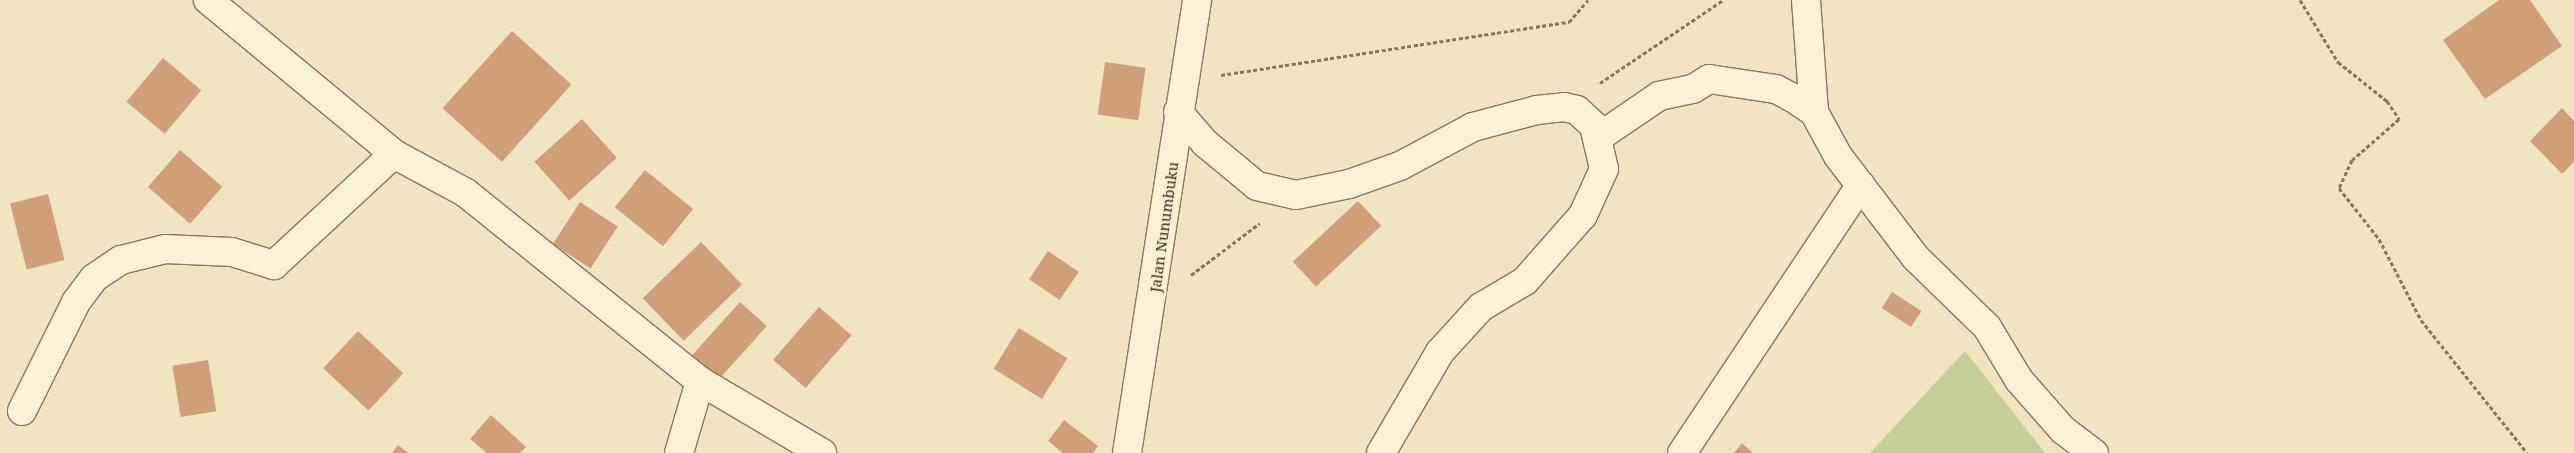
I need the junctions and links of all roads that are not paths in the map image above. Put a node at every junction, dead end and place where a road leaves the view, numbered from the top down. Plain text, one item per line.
1 (208, 0) edge
2 (1197, 0) edge
3 (1806, 0) edge
4 (1178, 112) junction
5 (1814, 112) junction
6 (1599, 137) junction
7 (394, 154) junction
8 (1861, 185) junction
9 (700, 381) junction
10 (22, 411) dead end
11 (679, 453) edge
12 (822, 453) edge
13 (1127, 453) edge
14 (1381, 453) edge
15 (1682, 453) edge
16 (2094, 453) edge

1 - 7 street
2 - 4 street, Jalan Nunumbuku
3 - 5 street
4 - 6 street
4 - 13 street, Jalan Nunumbuku
5 - 6 street
5 - 8 street
6 - 14 street
7 - 9 street
7 - 10 street
8 - 15 street
8 - 16 street
9 - 11 street
9 - 12 street

